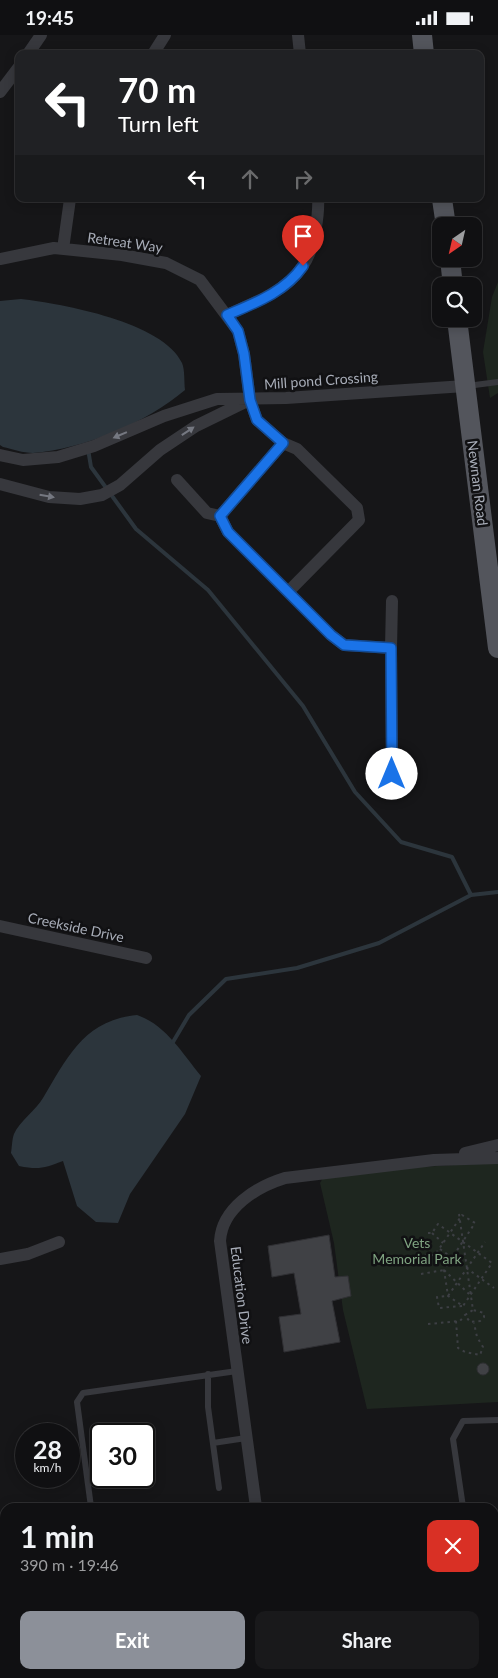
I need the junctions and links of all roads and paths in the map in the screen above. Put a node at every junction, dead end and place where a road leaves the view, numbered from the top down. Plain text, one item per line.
1 (41, 35) edge
2 (165, 35) edge
3 (298, 35) edge
4 (422, 35) edge
5 (31, 50) edge
6 (155, 50) edge
7 (300, 50) edge
8 (424, 50) edge
9 (15, 72) edge
10 (0, 92) edge
11 (70, 202) edge
12 (318, 202) edge
13 (442, 202) edge
14 (445, 217) edge
15 (63, 249) junction
16 (0, 259) edge
17 (227, 315) junction
18 (458, 327) edge
19 (498, 383) edge
20 (465, 386) junction
21 (250, 400) junction
22 (283, 443) junction
23 (0, 455) edge
24 (177, 479) dead end
25 (0, 484) edge
26 (220, 516) junction
27 (289, 591) junction
28 (392, 601) dead end
29 (391, 648) junction
30 (498, 648) edge
31 (392, 774) dead end
32 (0, 926) edge
33 (146, 958) dead end
34 (498, 1145) edge
35 (498, 1158) edge
36 (434, 1160) junction
37 (459, 1215) dead end
38 (459, 1220) junction
39 (428, 1233) dead end
40 (432, 1233) junction
41 (450, 1233) junction
42 (59, 1242) dead end
43 (463, 1242) junction
44 (485, 1242) dead end
45 (444, 1243) junction
46 (440, 1249) junction
47 (478, 1252) junction
48 (418, 1256) dead end
49 (452, 1257) junction
50 (0, 1259) edge
51 (466, 1268) junction
52 (444, 1270) junction
53 (421, 1273) dead end
54 (481, 1279) junction
55 (457, 1283) junction
56 (494, 1289) dead end
57 (470, 1295) junction
58 (448, 1296) junction
59 (463, 1306) junction
60 (472, 1310) junction
61 (465, 1315) junction
62 (456, 1321) junction
63 (474, 1323) junction
64 (428, 1324) dead end
65 (237, 1371) junction
66 (208, 1374) junction
67 (498, 1419) edge
68 (246, 1438) junction
69 (213, 1443) junction
70 (219, 1488) dead end
71 (90, 1503) edge
72 (255, 1503) edge
73 (461, 1503) edge

1 - 5 street
2 - 6 street
3 - 7 street
4 - 8 main road
9 - 10 street
11 - 15 street
12 - 17 street
13 - 14 main road
15 - 16 street, Retreat Way
15 - 17 street, Retreat Way
17 - 21 street, Retreat Way
18 - 20 main road, Newnan Road
19 - 20 lane
20 - 21 street, Mill pond Crossing
20 - 30 main road, Newnan Road
21 - 22 street, Retreat Way
21 -> 23 street
25 -> 21 street, Mill pond Crossing
22 - 26 street
22 - 27 street, Retreat Way
24 - 26 street
26 - 27 street
27 - 29 street
28 - 29 street
29 - 31 street
32 - 33 street, Creekside Drive
34 - 36 street, Education Drive
35 - 36 street, Education Drive
36 - 65 street, Education Drive
37 - 38 path
38 - 41 path
38 - 43 path
38 - 43 path
39 - 40 path
40 - 41 path
40 - 45 path
41 - 43 path
41 - 45 path
42 - 50 street
43 - 47 path
43 - 49 path
43 - 51 path
44 - 47 path
45 - 46 path
46 - 48 path
46 - 49 path
47 - 51 path
47 - 54 path
49 - 51 path
49 - 52 path
51 - 54 path
51 - 55 path
51 - 57 path
52 - 53 path
52 - 55 path
52 - 58 path
54 - 56 path
54 - 57 path
55 - 57 path
55 - 58 path
57 - 59 path
57 - 60 path
58 - 59 path
58 - 59 path
60 - 61 path
60 - 63 path
61 - 62 path
61 - 63 path
62 - 63 path
62 - 64 path
65 - 66 lane
65 - 68 street, Education Drive
66 - 69 lane
66 - 71 lane
67 - 73 lane
68 - 69 lane
68 - 72 street, Education Drive
69 - 70 lane

